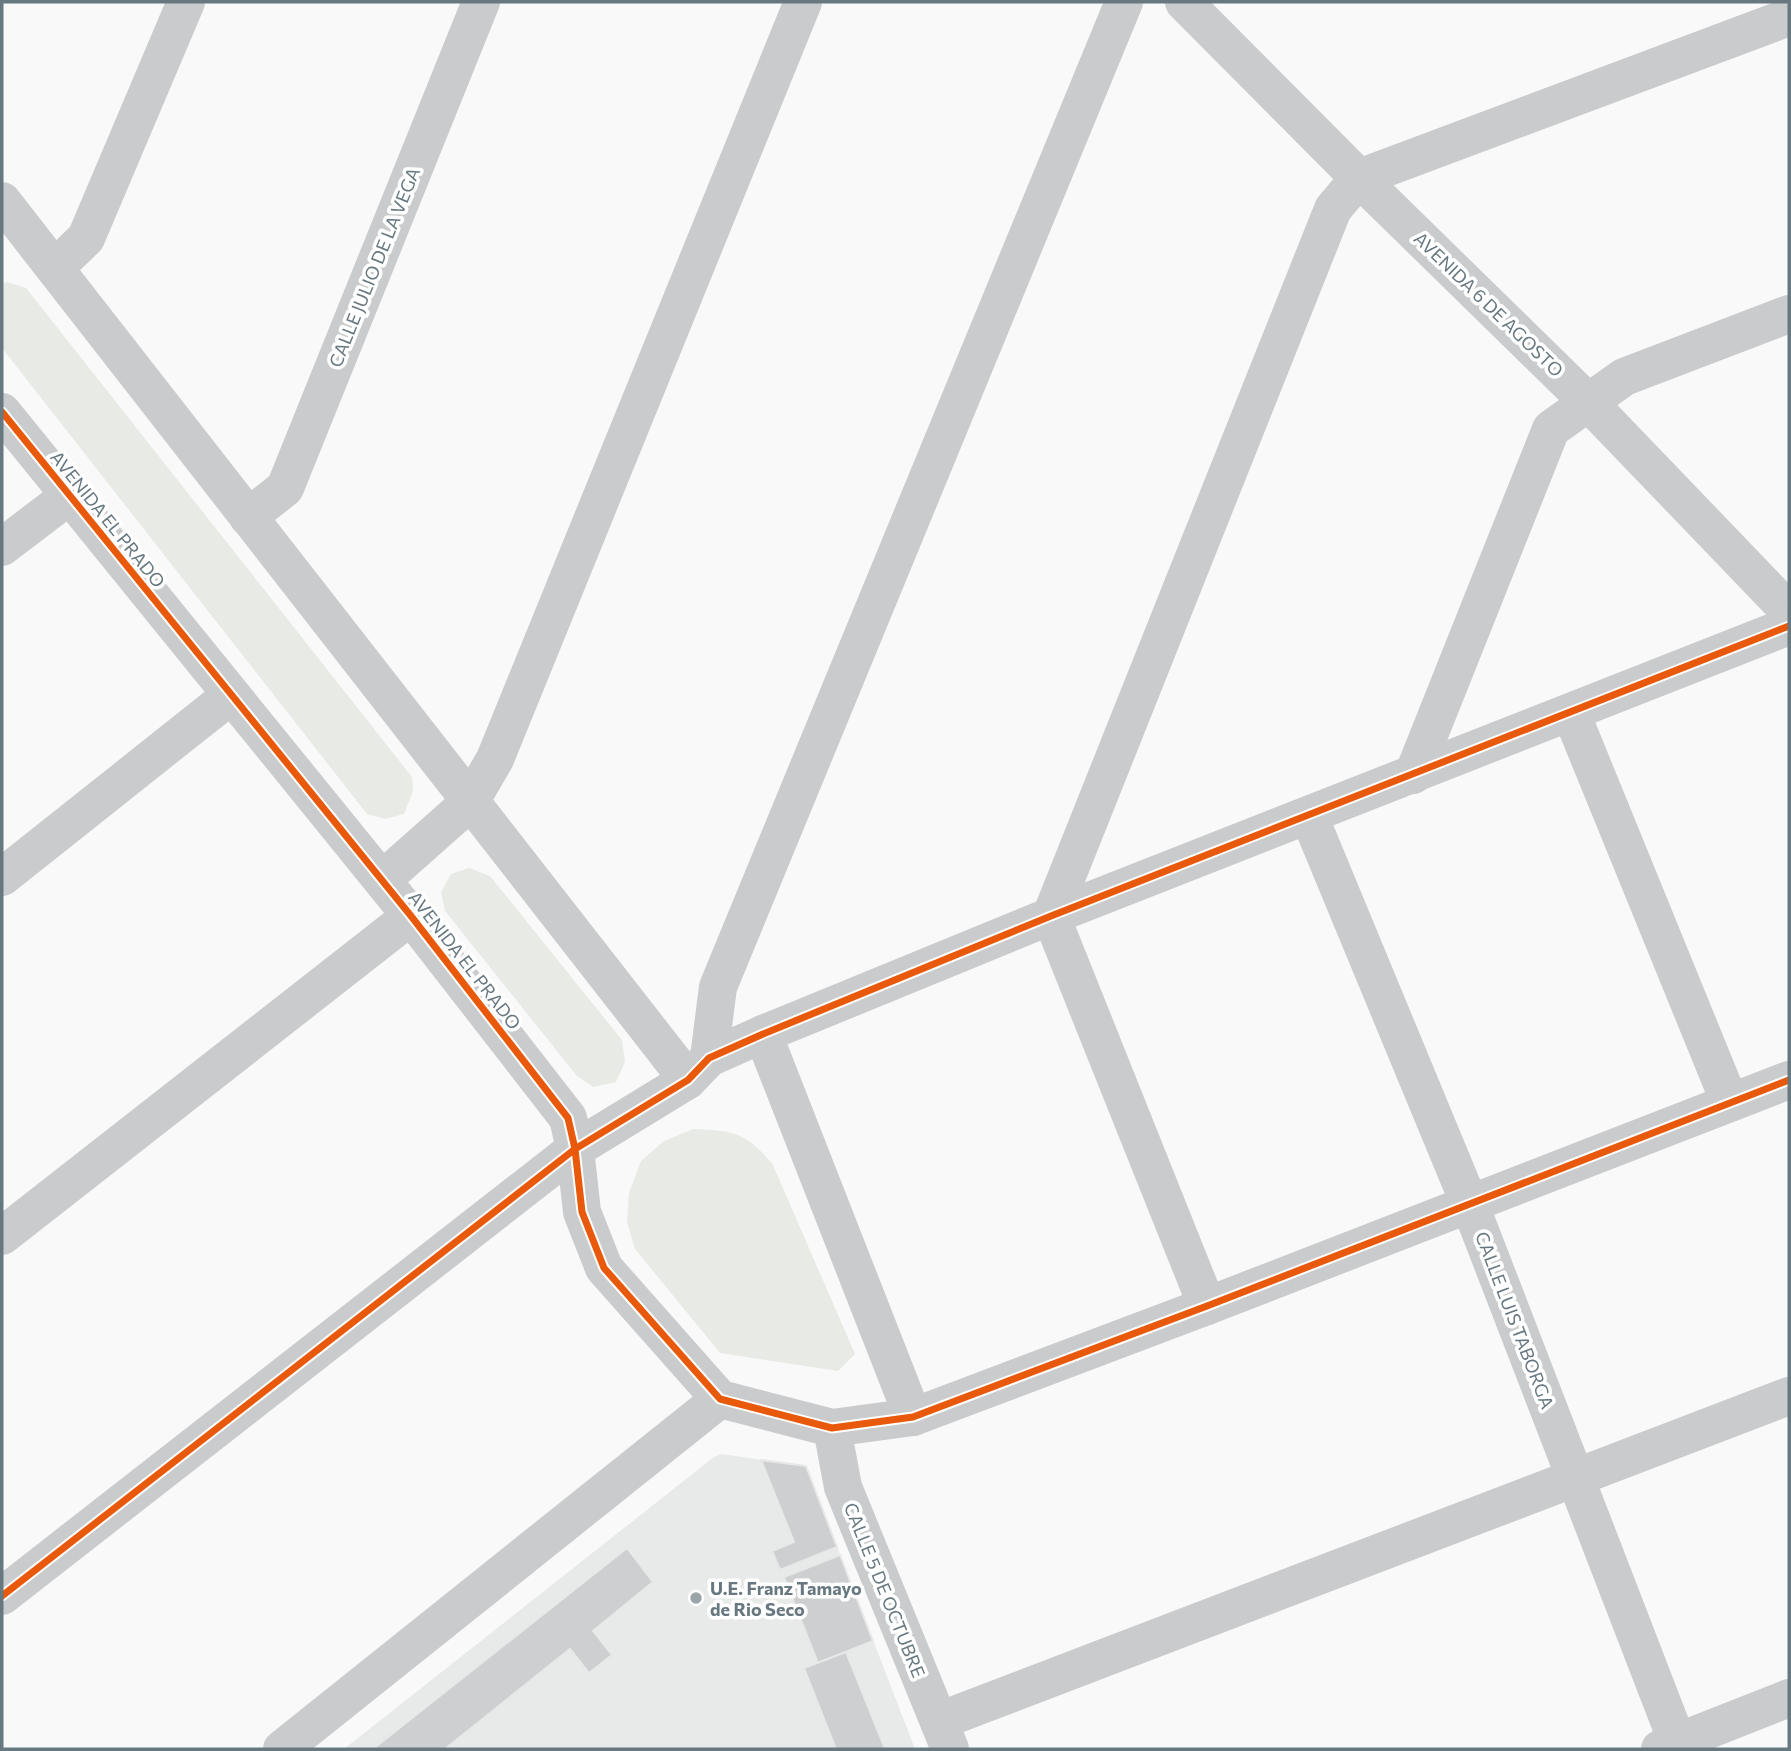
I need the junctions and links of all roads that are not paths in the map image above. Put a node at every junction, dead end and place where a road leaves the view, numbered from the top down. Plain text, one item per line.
1 (186, 2) edge
2 (481, 2) edge
3 (803, 2) edge
4 (1124, 2) edge
5 (1184, 2) edge
6 (1789, 17) edge
7 (1359, 178) junction
8 (2, 201) edge
9 (55, 268) junction
10 (1789, 314) edge
11 (1588, 402) junction
12 (2, 412) edge
13 (69, 496) junction
14 (248, 517) junction
15 (2, 547) edge
16 (1789, 611) edge
17 (1789, 626) edge
18 (230, 696) junction
19 (1571, 713) junction
20 (1413, 775) junction
21 (470, 802) junction
22 (1308, 816) junction
23 (2, 877) edge
24 (382, 880) junction
25 (411, 916) junction
26 (1051, 916) junction
27 (763, 1034) junction
28 (699, 1069) junction
29 (1789, 1080) edge
30 (1730, 1103) junction
31 (575, 1149) junction
32 (1469, 1205) junction
33 (2, 1236) edge
34 (1207, 1306) junction
35 (1789, 1396) edge
36 (720, 1399) junction
37 (914, 1417) junction
38 (832, 1428) junction
39 (1576, 1478) junction
40 (2, 1596) edge
41 (1789, 1698) edge
42 (944, 1735) edge
43 (1673, 1747) edge
44 (282, 1749) edge

1 - 9 street
2 - 14 street, CALLE JULIO DE LA VEGA
3 - 21 street
4 - 28 street
5 - 7 street, AVENIDA 6 DE AGOSTO
6 - 7 street
7 - 11 street, AVENIDA 6 DE AGOSTO
7 - 26 street
8 - 9 street
9 - 14 street
10 - 11 street
11 - 16 street, AVENIDA 6 DE AGOSTO
11 - 20 street
12 - 13 street, AVENIDA EL PRADO
13 - 15 street
13 - 18 street, AVENIDA EL PRADO
14 - 21 street
17 - 19 street
18 - 23 street
18 - 24 street, AVENIDA EL PRADO
19 - 20 street
19 - 30 street
20 - 22 street
21 - 24 street
21 - 28 street
22 - 26 street
22 - 32 street, CALLE LUIS TABORGA
24 - 25 street, AVENIDA EL PRADO
25 - 31 street, AVENIDA EL PRADO
25 - 33 street
26 - 27 street
26 - 34 street
27 - 28 street
27 - 37 street
28 - 31 street
29 - 30 street
30 - 32 street
31 - 36 street, AVENIDA EL PRADO
31 - 40 street
32 - 34 street
32 - 39 street, CALLE LUIS TABORGA
34 - 37 street
35 - 39 street
36 - 38 street
36 - 44 street
37 - 38 street
38 - 42 street, CALLE 5 DE OCTUBRE
39 - 42 street
39 - 43 street, CALLE LUIS TABORGA
41 - 43 street

